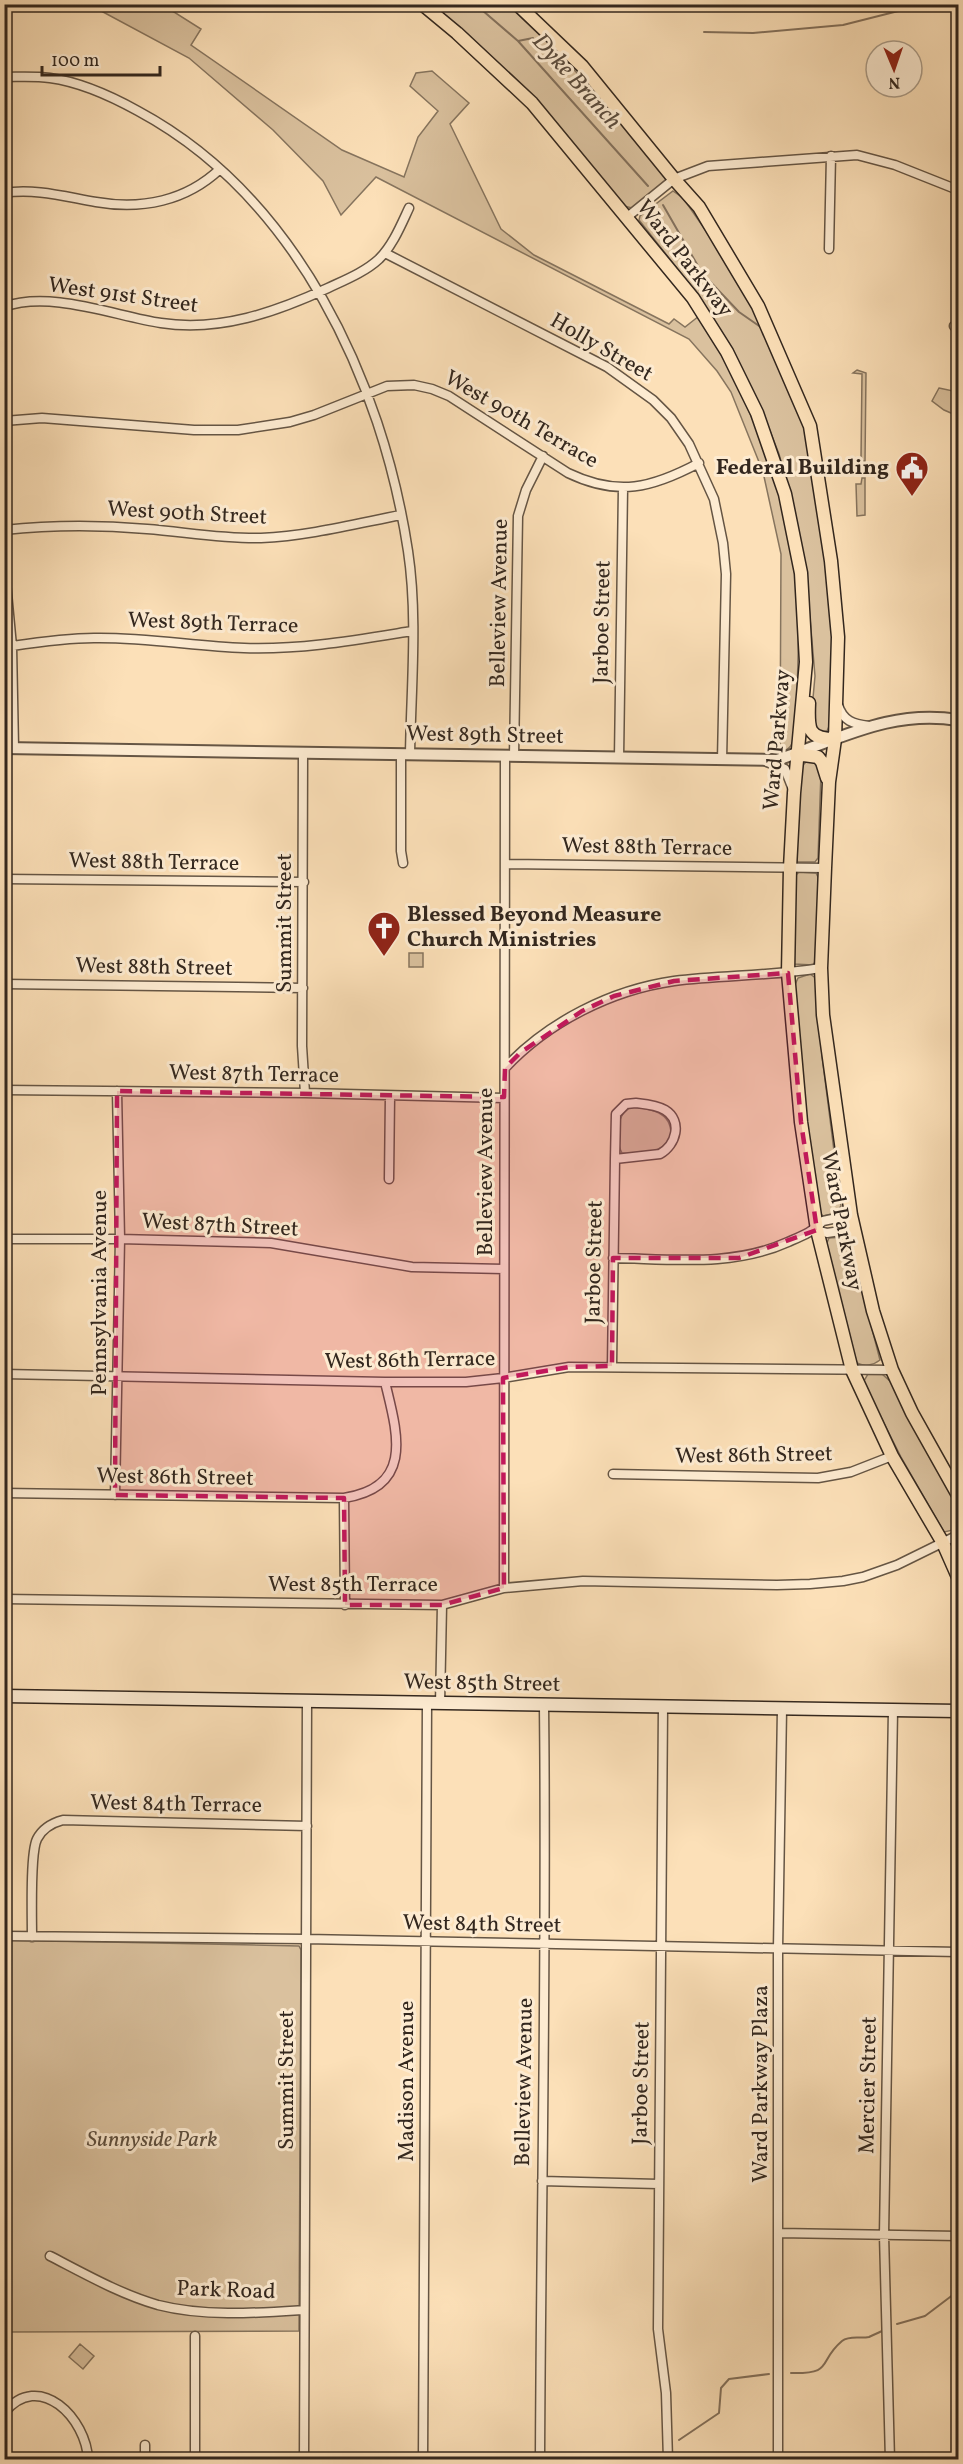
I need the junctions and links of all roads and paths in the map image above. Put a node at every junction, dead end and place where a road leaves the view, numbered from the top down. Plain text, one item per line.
1 (422, 4) edge
2 (517, 4) edge
3 (4, 77) edge
4 (831, 156) junction
5 (220, 169) junction
6 (674, 179) junction
7 (958, 190) edge
8 (4, 193) edge
9 (409, 208) dead end
10 (626, 218) junction
11 (830, 249) dead end
12 (385, 253) junction
13 (318, 292) junction
14 (4, 307) edge
15 (367, 394) junction
16 (4, 421) edge
17 (543, 456) junction
18 (699, 463) junction
19 (623, 488) junction
20 (401, 515) junction
21 (4, 530) edge
22 (4, 561) edge
23 (412, 631) junction
24 (12, 646) junction
25 (806, 662) junction
26 (836, 692) junction
27 (958, 720) edge
28 (872, 726) junction
29 (835, 739) junction
30 (9, 748) edge
31 (303, 753) junction
32 (406, 754) junction
33 (796, 754) junction
34 (509, 756) junction
35 (619, 758) junction
36 (722, 760) junction
37 (761, 760) junction
38 (829, 782) junction
39 (794, 793) junction
40 (403, 863) dead end
41 (505, 864) junction
42 (790, 868) junction
43 (825, 868) junction
44 (4, 879) edge
45 (304, 882) junction
46 (821, 968) junction
47 (788, 973) junction
48 (4, 984) edge
49 (303, 988) junction
50 (505, 1068) junction
51 (4, 1090) edge
52 (117, 1091) junction
53 (305, 1093) junction
54 (390, 1096) junction
55 (504, 1098) junction
56 (615, 1159) junction
57 (389, 1179) dead end
58 (851, 1215) junction
59 (854, 1229) junction
60 (817, 1230) junction
61 (4, 1239) edge
62 (120, 1239) junction
63 (614, 1258) junction
64 (504, 1269) junction
65 (612, 1366) junction
66 (852, 1370) junction
67 (892, 1370) junction
68 (4, 1374) edge
69 (118, 1376) junction
70 (503, 1378) junction
71 (385, 1382) junction
72 (891, 1456) junction
73 (613, 1474) dead end
74 (4, 1493) edge
75 (116, 1495) junction
76 (958, 1495) edge
77 (344, 1498) junction
78 (958, 1535) edge
79 (943, 1542) junction
80 (958, 1577) edge
81 (504, 1588) junction
82 (4, 1599) edge
83 (345, 1605) junction
84 (442, 1605) junction
85 (4, 1696) edge
86 (307, 1702) junction
87 (434, 1704) junction
88 (544, 1706) junction
89 (663, 1707) junction
90 (782, 1708) junction
91 (893, 1710) junction
92 (958, 1711) edge
93 (307, 1826) junction
94 (4, 1936) edge
95 (32, 1937) junction
96 (306, 1939) junction
97 (426, 1942) junction
98 (545, 1944) junction
99 (662, 1946) junction
100 (778, 1948) junction
101 (889, 1950) junction
102 (958, 1952) edge
103 (542, 2181) junction
104 (658, 2184) junction
105 (779, 2233) junction
106 (885, 2235) junction
107 (958, 2236) edge
108 (50, 2256) dead end
109 (304, 2310) junction
110 (195, 2336) dead end
111 (4, 2413) edge
112 (145, 2445) dead end
113 (88, 2460) edge
114 (145, 2460) edge
115 (195, 2460) edge
116 (304, 2460) edge
117 (423, 2460) edge
118 (540, 2460) edge
119 (668, 2460) edge
120 (778, 2460) edge
121 (890, 2460) edge

1 - 10 main road, Ward Parkway
2 - 6 main road, Ward Parkway
3 - 5 street
4 - 6 street
4 - 7 street
4 - 11 street
5 - 8 street
5 - 13 street
6 - 10 street
6 - 26 main road, Ward Parkway
9 - 12 street, West 91st Street
10 - 25 main road, Ward Parkway
12 - 13 street, West 91st Street
12 - 18 street, Holly Street
13 - 14 street, West 91st Street
13 - 15 street
15 - 16 street, West 90th Terrace
15 - 17 street, West 90th Terrace
15 - 20 street
17 - 19 street, West 90th Terrace
17 - 34 street, Belleview Avenue
18 - 19 street, West 90th Terrace
18 - 36 street, Holly Street
19 - 35 street, Jarboe Street
20 - 21 street, West 90th Street
20 - 23 street
22 - 24 street
23 - 24 street, West 89th Terrace
23 - 32 street
24 - 30 street
25 - 29 main road
25 - 33 main road, Ward Parkway
26 - 28 street
26 - 29 main road, Ward Parkway
27 - 28 street, West 89th Street
28 - 29 street, West 89th Street
29 - 33 street, West 89th Street
29 - 38 main road, Ward Parkway
30 - 31 street, West 89th Street
31 - 32 street, West 89th Street
31 - 45 street, Summit Street
32 - 34 street, West 89th Street
32 - 40 street
33 - 37 street, West 89th Street
33 - 38 main road
33 - 39 main road, Ward Parkway
34 - 35 street, West 89th Street
34 - 41 street, Belleview Avenue
35 - 36 street, West 89th Street
36 - 37 street, West 89th Street
37 - 39 street
38 - 43 main road, Ward Parkway
39 - 42 main road, Ward Parkway
41 - 42 street, West 88th Terrace
41 - 50 street, Belleview Avenue
42 - 43 street, West 88th Terrace
42 - 47 main road, Ward Parkway
43 - 46 main road, Ward Parkway
44 - 45 street, West 88th Terrace
45 - 49 street, Summit Street
46 - 47 street
46 - 58 main road, Ward Parkway
47 - 50 street
47 - 60 main road, Ward Parkway
48 - 49 street, West 88th Street
49 - 53 street, Summit Street
50 - 55 street, Belleview Avenue
51 - 52 street, West 87th Terrace
52 - 53 street, West 87th Terrace
52 - 62 street, Pennsylvania Avenue
53 - 54 street, West 87th Terrace
54 - 55 street, West 87th Terrace
54 - 57 street
55 - 64 street, Belleview Avenue
56 - 56 street, Jarboe Street
56 - 63 street, Jarboe Street
58 - 59 main road, Ward Parkway
58 - 60 street
59 - 60 street
59 - 67 main road, Ward Parkway
60 - 63 street
60 - 66 main road, Ward Parkway
61 - 62 street, West 87th Street
62 - 64 street, West 87th Street
62 - 69 street, Pennsylvania Avenue
63 - 65 street, Jarboe Street
64 - 70 street, Belleview Avenue
65 - 66 street, West 86th Terrace
65 - 70 street, West 86th Terrace
66 - 67 street, West 86th Terrace
66 - 72 main road, Ward Parkway
67 - 76 main road, Ward Parkway
68 - 69 street, West 86th Terrace
69 - 71 street, West 86th Terrace
69 - 75 street, Pennsylvania Avenue
70 - 71 street, West 86th Terrace
70 - 81 street, Belleview Avenue
71 - 77 street
72 - 73 street, West 86th Street
72 - 79 main road, Ward Parkway
74 - 75 street, West 86th Street
75 - 77 street, West 86th Street
77 - 83 street
78 - 79 street, West 85th Terrace
79 - 80 main road, Ward Parkway
79 - 81 street, West 85th Terrace
81 - 84 street, West 85th Terrace
82 - 83 street, West 85th Terrace
83 - 84 street, West 85th Terrace
84 - 87 street, Madison Avenue
85 - 86 main road, West 85th Street
86 - 87 main road, West 85th Street
86 - 93 street, Summit Street
87 - 88 main road, West 85th Street
87 - 97 street, Madison Avenue
88 - 89 main road, West 85th Street
88 - 98 street, Belleview Avenue
89 - 90 main road, West 85th Street
89 - 99 street, Jarboe Street
90 - 91 main road, West 85th Street
90 - 100 street, Ward Parkway Plaza
91 - 92 main road, West 85th Street
91 - 101 street, Mercier Street
93 - 95 street, West 84th Terrace
93 - 96 street, Summit Street
94 - 95 street, West 84th Street
95 - 96 street, West 84th Street
96 - 97 street, West 84th Street
96 - 109 street, Summit Street
97 - 98 street, West 84th Street
97 - 117 street, Madison Avenue
98 - 99 street, West 84th Street
98 - 103 street, Belleview Avenue
99 - 100 street, West 84th Street
99 - 104 street, Jarboe Street
100 - 101 street, West 84th Street
100 - 105 street, Ward Parkway Plaza
101 - 102 street, West 84th Street
101 - 106 street, Mercier Street
103 - 104 street
103 - 118 street, Belleview Avenue
104 - 119 street, Jarboe Street
105 - 106 street
105 - 120 street, Ward Parkway Plaza
106 - 107 street
106 - 121 street, Mercier Street
108 - 109 street, Park Road
109 - 116 street, Summit Street
110 - 115 street
111 - 113 street
112 - 114 street

